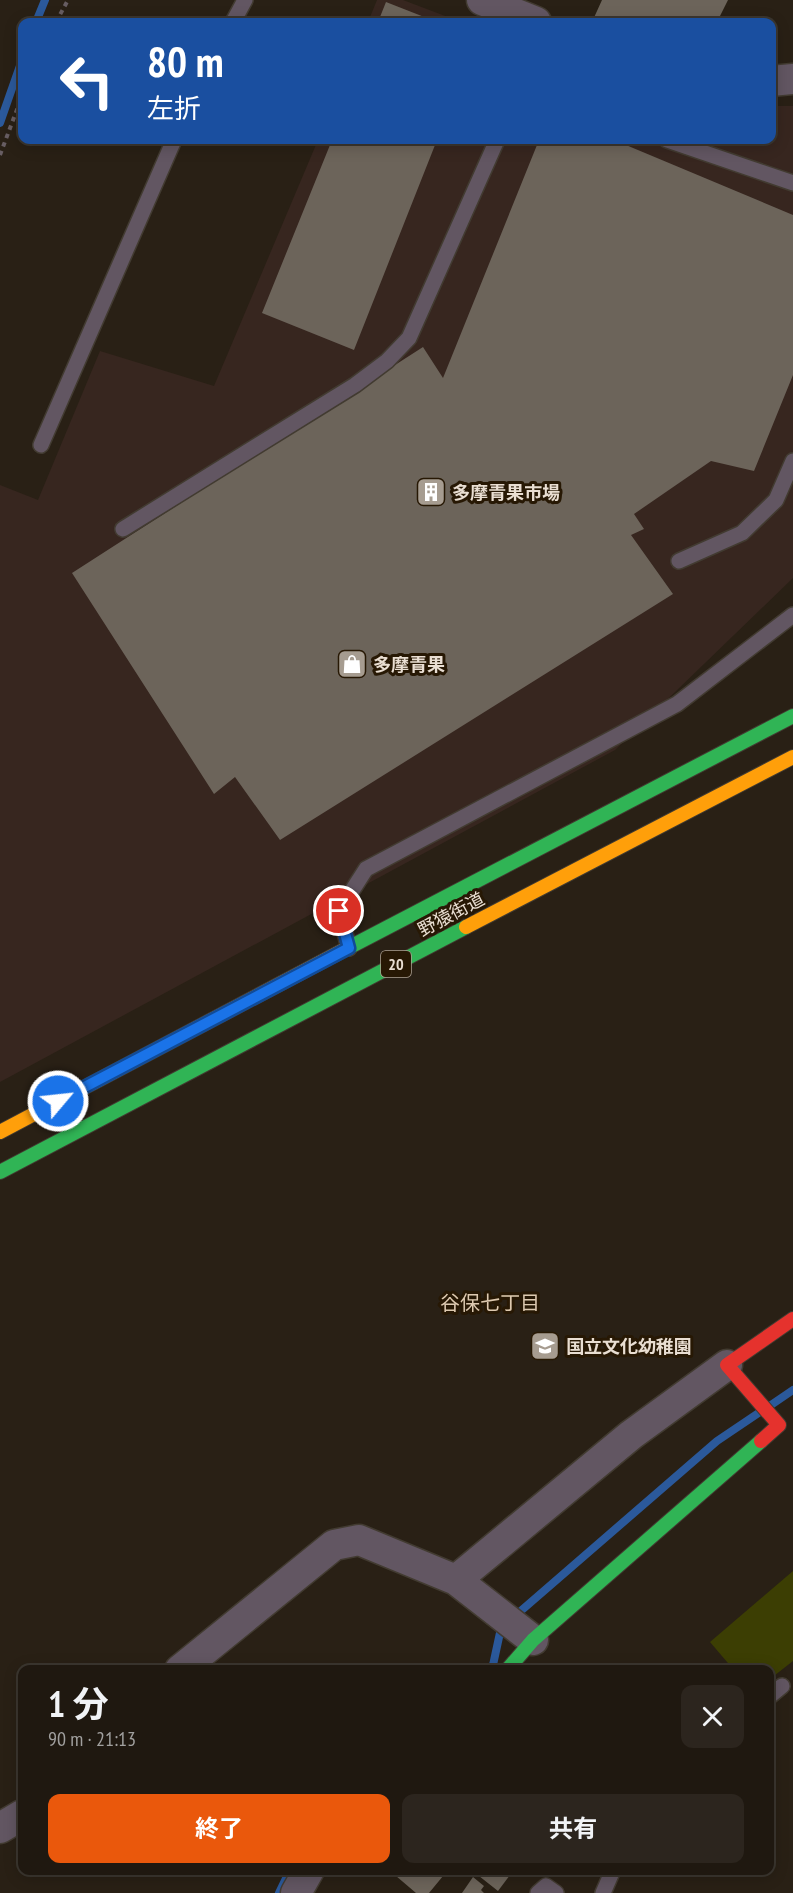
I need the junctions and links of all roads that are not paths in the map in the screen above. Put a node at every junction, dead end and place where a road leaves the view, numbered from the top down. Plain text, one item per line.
1 (245, 0) edge
2 (482, 0) edge
3 (234, 18) edge
4 (526, 18) edge
5 (793, 79) edge
6 (776, 81) edge
7 (172, 144) edge
8 (495, 144) edge
9 (679, 144) edge
10 (793, 183) edge
11 (41, 445) dead end
12 (793, 461) edge
13 (123, 529) dead end
14 (679, 561) dead end
15 (793, 615) edge
16 (793, 716) edge
17 (793, 757) edge
18 (349, 948) junction
19 (0, 1132) edge
20 (0, 1172) edge
21 (793, 1320) edge
22 (727, 1365) junction
23 (782, 1422) edge
24 (456, 1580) junction
25 (517, 1628) junction
26 (186, 1665) edge
27 (508, 1665) edge
28 (782, 1686) dead end
29 (774, 1693) edge
30 (18, 1817) edge
31 (0, 1828) edge
32 (306, 1875) edge
33 (611, 1875) edge
34 (296, 1893) edge
35 (538, 1893) edge
36 (556, 1893) edge
37 (603, 1893) edge

1 - 3 lane
2 - 4 street
5 - 6 street
7 - 11 lane
8 - 13 lane
9 - 10 lane
12 - 14 lane
15 - 18 lane
16 - 18 main road, 野猿街道 / 20
17 - 20 main road, 野猿街道 / 20
18 - 19 main road, 野猿街道 / 20
21 - 22 main road
22 - 23 main road
22 - 24 street
23 - 25 main road
24 - 25 street
24 - 26 street
25 - 27 main road
28 - 29 lane
30 - 31 street
32 - 34 street
33 - 37 lane
35 - 36 lane

